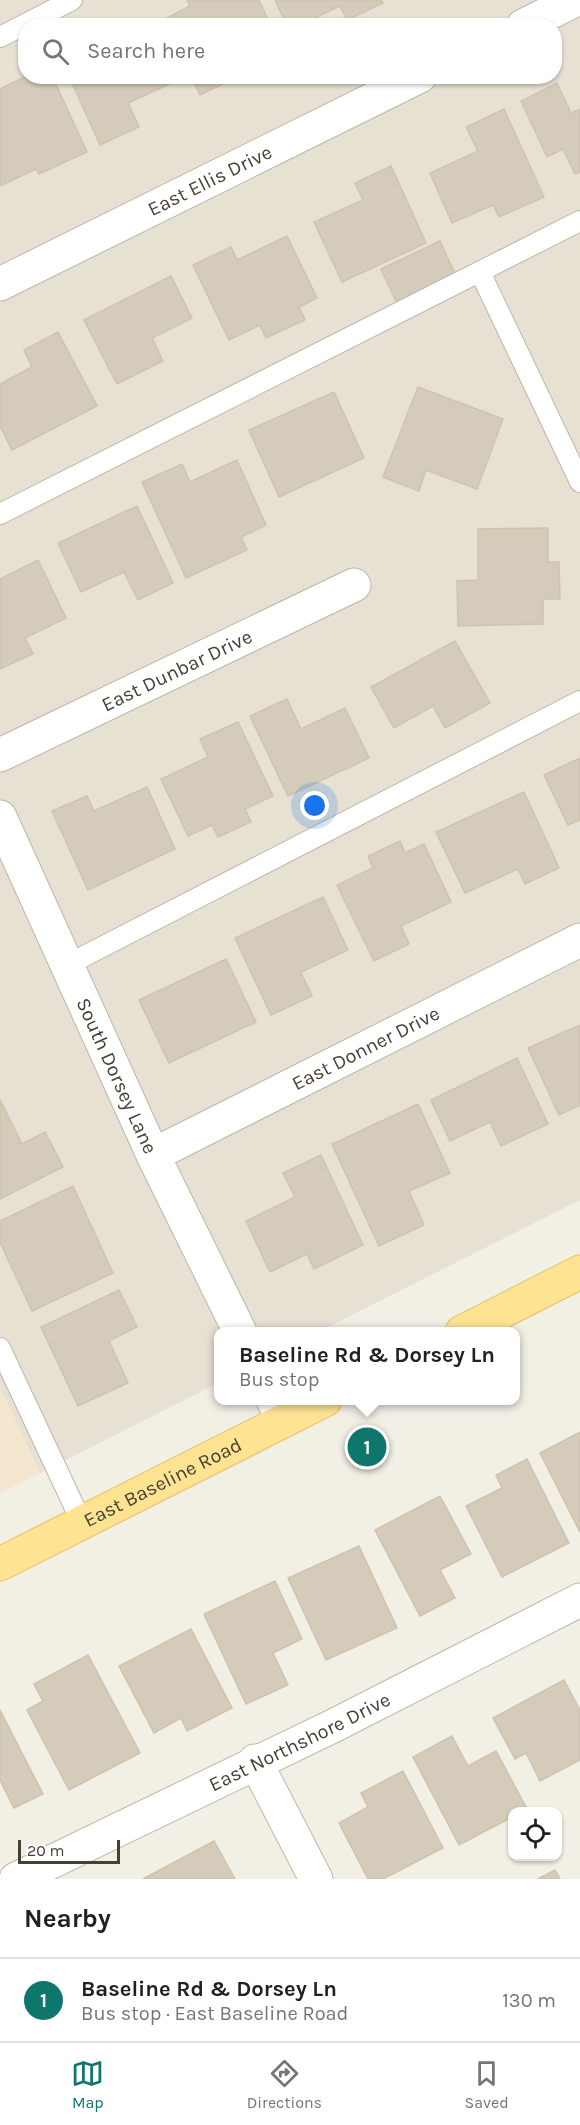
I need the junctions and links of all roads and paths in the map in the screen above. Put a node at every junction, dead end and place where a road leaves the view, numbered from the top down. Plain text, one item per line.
1 (72, 0) edge
2 (575, 0) edge
3 (37, 18) edge
4 (539, 18) edge
5 (18, 28) edge
6 (0, 37) edge
7 (404, 84) edge
8 (580, 221) edge
9 (480, 272) junction
10 (0, 284) edge
11 (580, 482) edge
12 (0, 514) edge
13 (354, 585) dead end
14 (580, 701) edge
15 (0, 755) edge
16 (0, 817) edge
17 (580, 940) edge
18 (68, 965) junction
19 (153, 1155) junction
20 (580, 1272) edge
21 (238, 1327) edge
22 (472, 1327) edge
23 (0, 1348) edge
24 (307, 1405) edge
25 (278, 1411) edge
26 (82, 1523) junction
27 (0, 1564) edge
28 (580, 1600) edge
29 (255, 1761) junction
30 (16, 1879) edge
31 (316, 1879) edge

1 - 3 lane
2 - 4 street
5 - 6 lane
7 - 10 street, East Ellis Drive
8 - 9 lane
9 - 11 lane
9 - 12 lane
13 - 15 street, East Dunbar Drive
14 - 18 lane
16 - 18 street, South Dorsey Lane
17 - 19 street, East Donner Drive
18 - 19 street, South Dorsey Lane
19 - 21 street, South Dorsey Lane
20 - 22 main road
23 - 26 lane
24 - 25 main road, East Baseline Road
25 - 26 main road, East Baseline Road
26 - 27 main road, East Baseline Road
28 - 29 street, East Northshore Drive
29 - 30 street, East Northshore Drive
29 - 31 street

